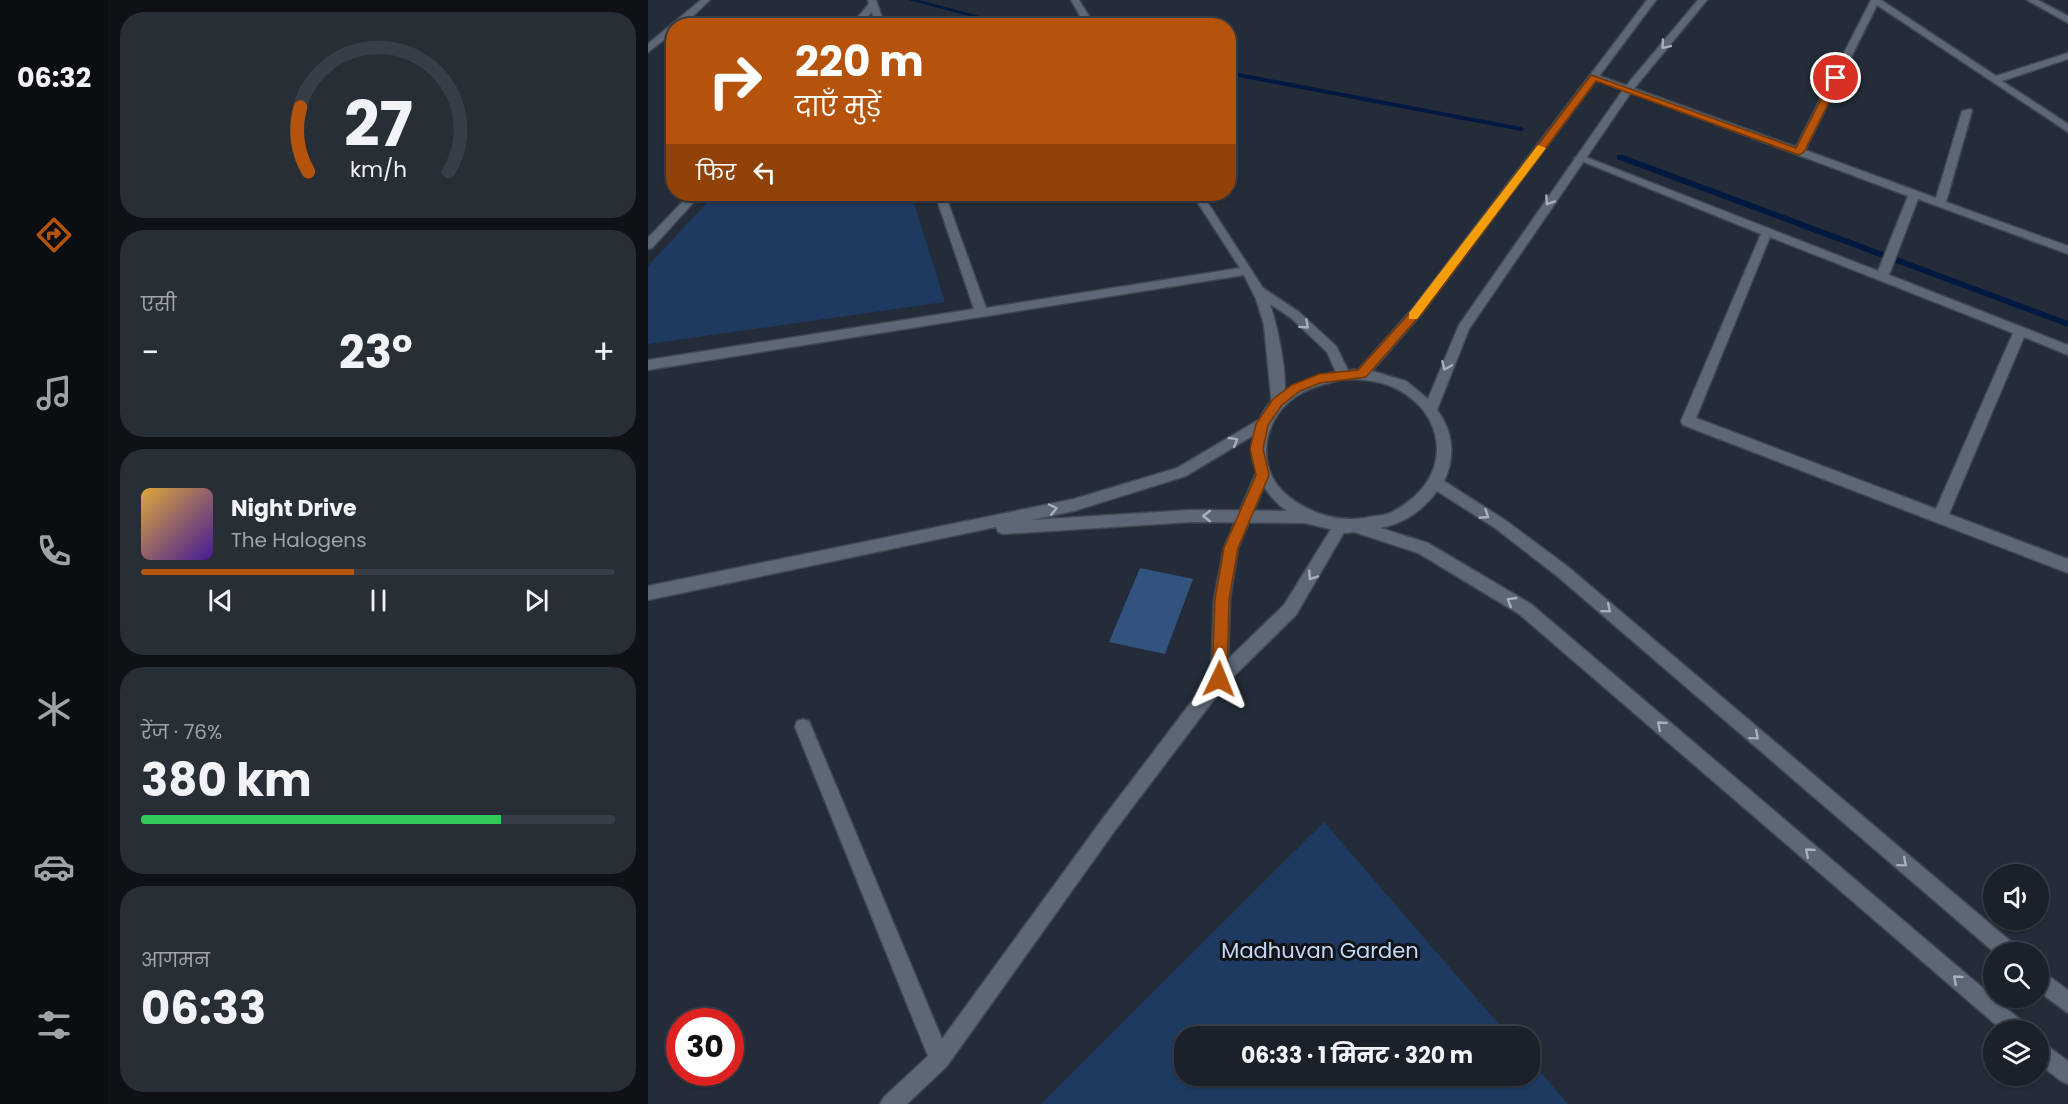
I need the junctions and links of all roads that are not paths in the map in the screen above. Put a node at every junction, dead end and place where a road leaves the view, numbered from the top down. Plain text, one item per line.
1 (706, 0) edge
2 (1076, 0) edge
3 (1652, 0) edge
4 (1703, 0) edge
5 (1875, 0) edge
6 (2031, 0) edge
7 (873, 2) edge
8 (685, 18) edge
9 (860, 18) edge
10 (878, 18) edge
11 (1086, 18) edge
12 (2068, 20) edge
13 (666, 34) edge
14 (648, 49) edge
15 (2068, 56) edge
16 (1594, 77) junction
17 (1994, 80) junction
18 (1628, 89) junction
19 (1967, 111) dead end
20 (2068, 129) edge
21 (1799, 152) junction
22 (1579, 158) junction
23 (1914, 194) junction
24 (689, 201) edge
25 (942, 201) edge
26 (1201, 201) edge
27 (1940, 204) junction
28 (1767, 232) junction
29 (648, 245) edge
30 (2068, 250) edge
31 (1246, 271) junction
32 (1882, 277) junction
33 (1258, 291) junction
34 (982, 314) junction
35 (2020, 331) junction
36 (2068, 350) edge
37 (648, 365) edge
38 (1343, 374) junction
39 (1362, 374) junction
40 (1277, 402) junction
41 (1431, 409) junction
42 (1262, 424) junction
43 (1262, 475) junction
44 (1436, 483) junction
45 (1244, 516) junction
46 (1307, 517) junction
47 (1940, 517) junction
48 (1348, 525) junction
49 (934, 534) junction
50 (2068, 566) edge
51 (648, 593) edge
52 (1219, 679) junction
53 (803, 728) dead end
54 (1996, 942) edge
55 (2049, 987) edge
56 (2068, 1003) edge
57 (2005, 1020) edge
58 (2049, 1058) edge
59 (940, 1059) junction
60 (2068, 1074) edge
61 (891, 1104) edge

1 - 8 street
2 - 11 street
3 - 16 street
4 -> 18 street
5 - 17 street
5 - 21 street
6 - 12 street
7 - 9 street
7 - 10 street
13 - 14 street
15 - 17 street
16 - 18 street
16 - 39 street
17 - 20 street
18 - 21 street
18 - 22 street
19 - 27 street
21 - 23 street
22 - 28 street
22 -> 41 street
23 - 27 street
23 - 32 street
24 - 29 street
25 - 34 street
26 - 31 street
27 - 30 street
28 - 32 street
28 - 47 street
31 - 33 street
31 - 34 street
32 - 35 street
33 -> 38 street
33 - 40 street
34 - 37 street
35 - 36 street
35 - 47 street
38 - 39 street
38 - 40 street
39 - 41 street
40 - 42 street
41 - 44 street
42 - 43 street
49 -> 42 street
43 - 45 street
43 - 46 street
44 - 48 street
44 -> 54 street
45 - 46 street
45 -> 49 street
45 - 52 street
46 - 48 street
47 - 50 street
48 -> 52 street
57 -> 48 street
49 - 51 street
52 - 59 street
53 - 59 street
55 - 56 street
58 - 60 street
59 - 61 street

